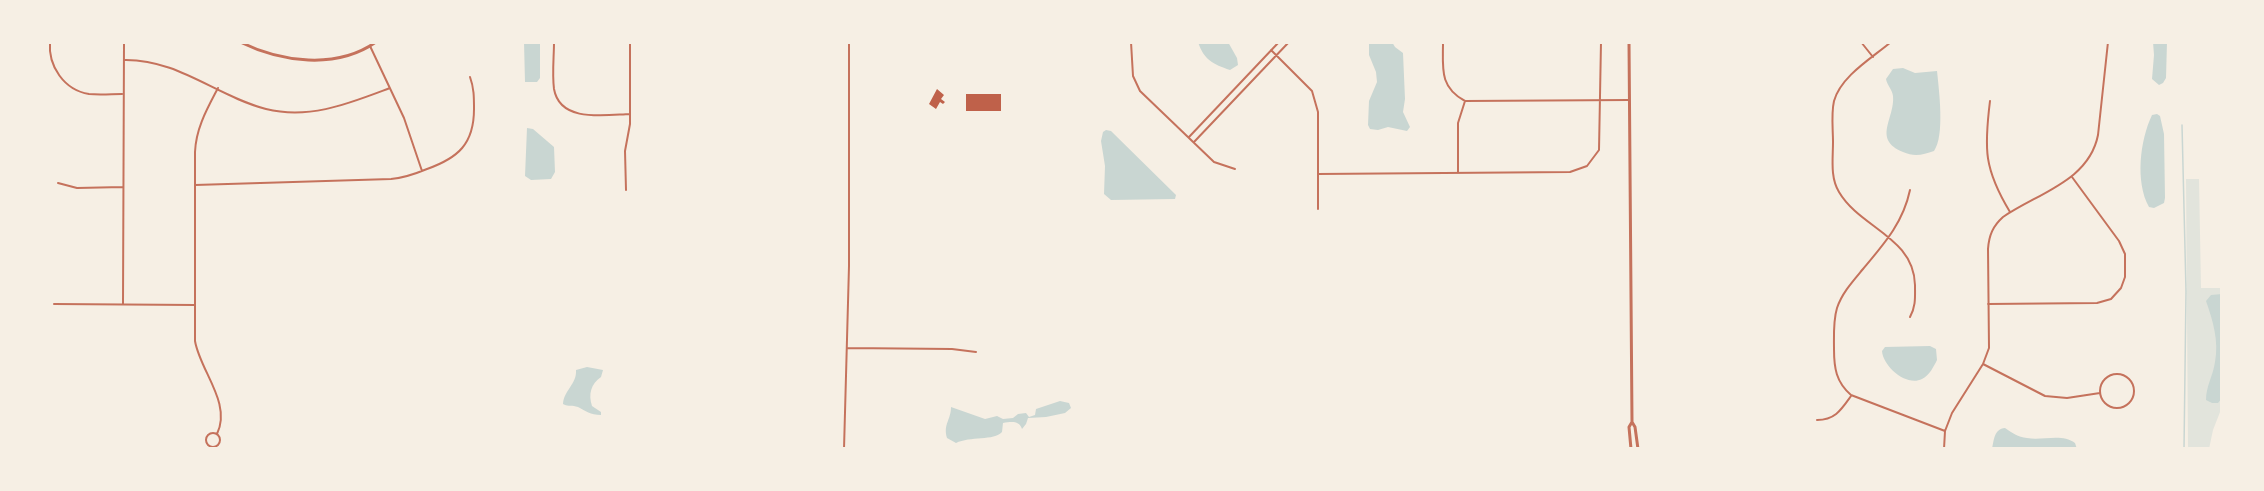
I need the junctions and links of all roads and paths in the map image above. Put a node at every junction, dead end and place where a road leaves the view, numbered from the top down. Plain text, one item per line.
1 (50, 42) edge
2 (124, 42) edge
3 (240, 42) edge
4 (376, 42) edge
5 (554, 42) edge
6 (630, 42) edge
7 (849, 42) edge
8 (1131, 42) edge
9 (1279, 42) edge
10 (1288, 42) edge
11 (1443, 42) edge
12 (1601, 42) edge
13 (1629, 42) edge
14 (1861, 42) edge
15 (1891, 42) edge
16 (2108, 42) edge
17 (370, 46) junction
18 (1271, 50) junction
19 (1276, 56) junction
20 (1873, 57) junction
21 (124, 60) junction
22 (470, 77) dead end
23 (218, 88) junction
24 (390, 88) junction
25 (124, 94) junction
26 (1598, 100) junction
27 (1629, 100) junction
28 (1465, 101) junction
29 (1989, 101) dead end
30 (630, 114) junction
31 (1189, 137) junction
32 (1194, 142) junction
33 (1235, 169) dead end
34 (422, 171) junction
35 (1458, 173) junction
36 (1318, 174) junction
37 (2072, 177) junction
38 (58, 183) dead end
39 (195, 185) junction
40 (124, 187) junction
41 (626, 190) dead end
42 (1910, 190) dead end
43 (1318, 209) dead end
44 (2010, 213) junction
45 (1889, 238) junction
46 (54, 304) dead end
47 (123, 304) junction
48 (1988, 304) junction
49 (195, 305) junction
50 (1910, 316) dead end
51 (847, 348) junction
52 (976, 352) dead end
53 (1983, 364) junction
54 (2100, 393) junction
55 (1851, 395) junction
56 (1817, 420) dead end
57 (1632, 422) junction
58 (1945, 431) junction
59 (217, 434) junction
60 (844, 449) edge
61 (1632, 449) edge
62 (1638, 449) edge
63 (1944, 449) edge

1 - 25 street
2 - 21 street
3 - 17 street
4 - 17 street
5 - 30 street
6 - 30 street
7 - 51 street
8 - 31 street
9 - 18 street
10 - 19 street
11 - 28 street
12 - 26 street
13 - 27 street
14 - 20 street
15 - 20 street
16 - 37 street
17 - 24 street
18 - 19 street
18 - 31 street
19 - 32 street
19 - 36 street
20 - 45 street
21 - 23 street
21 - 25 street
22 - 34 street
23 - 24 street
23 - 39 street
24 - 34 street
25 - 40 street
26 - 27 street
26 - 28 street
26 - 35 street
27 - 57 street
28 - 35 street
29 - 44 street
30 - 41 street
31 - 32 street
32 - 33 street
34 - 39 street
35 - 36 street
36 - 43 street
37 - 44 street
37 - 48 street
38 - 40 street
39 - 49 street
40 - 47 street
42 - 45 street
44 - 48 street
45 - 50 street
45 - 55 street
46 - 47 street
47 - 49 street
48 - 53 street
49 - 59 street
51 - 52 street
51 - 60 street
53 - 54 street
53 - 58 street
54 - 54 street
55 - 56 street
55 - 58 street
57 - 61 street
57 - 62 street
58 - 63 street
59 - 59 street

